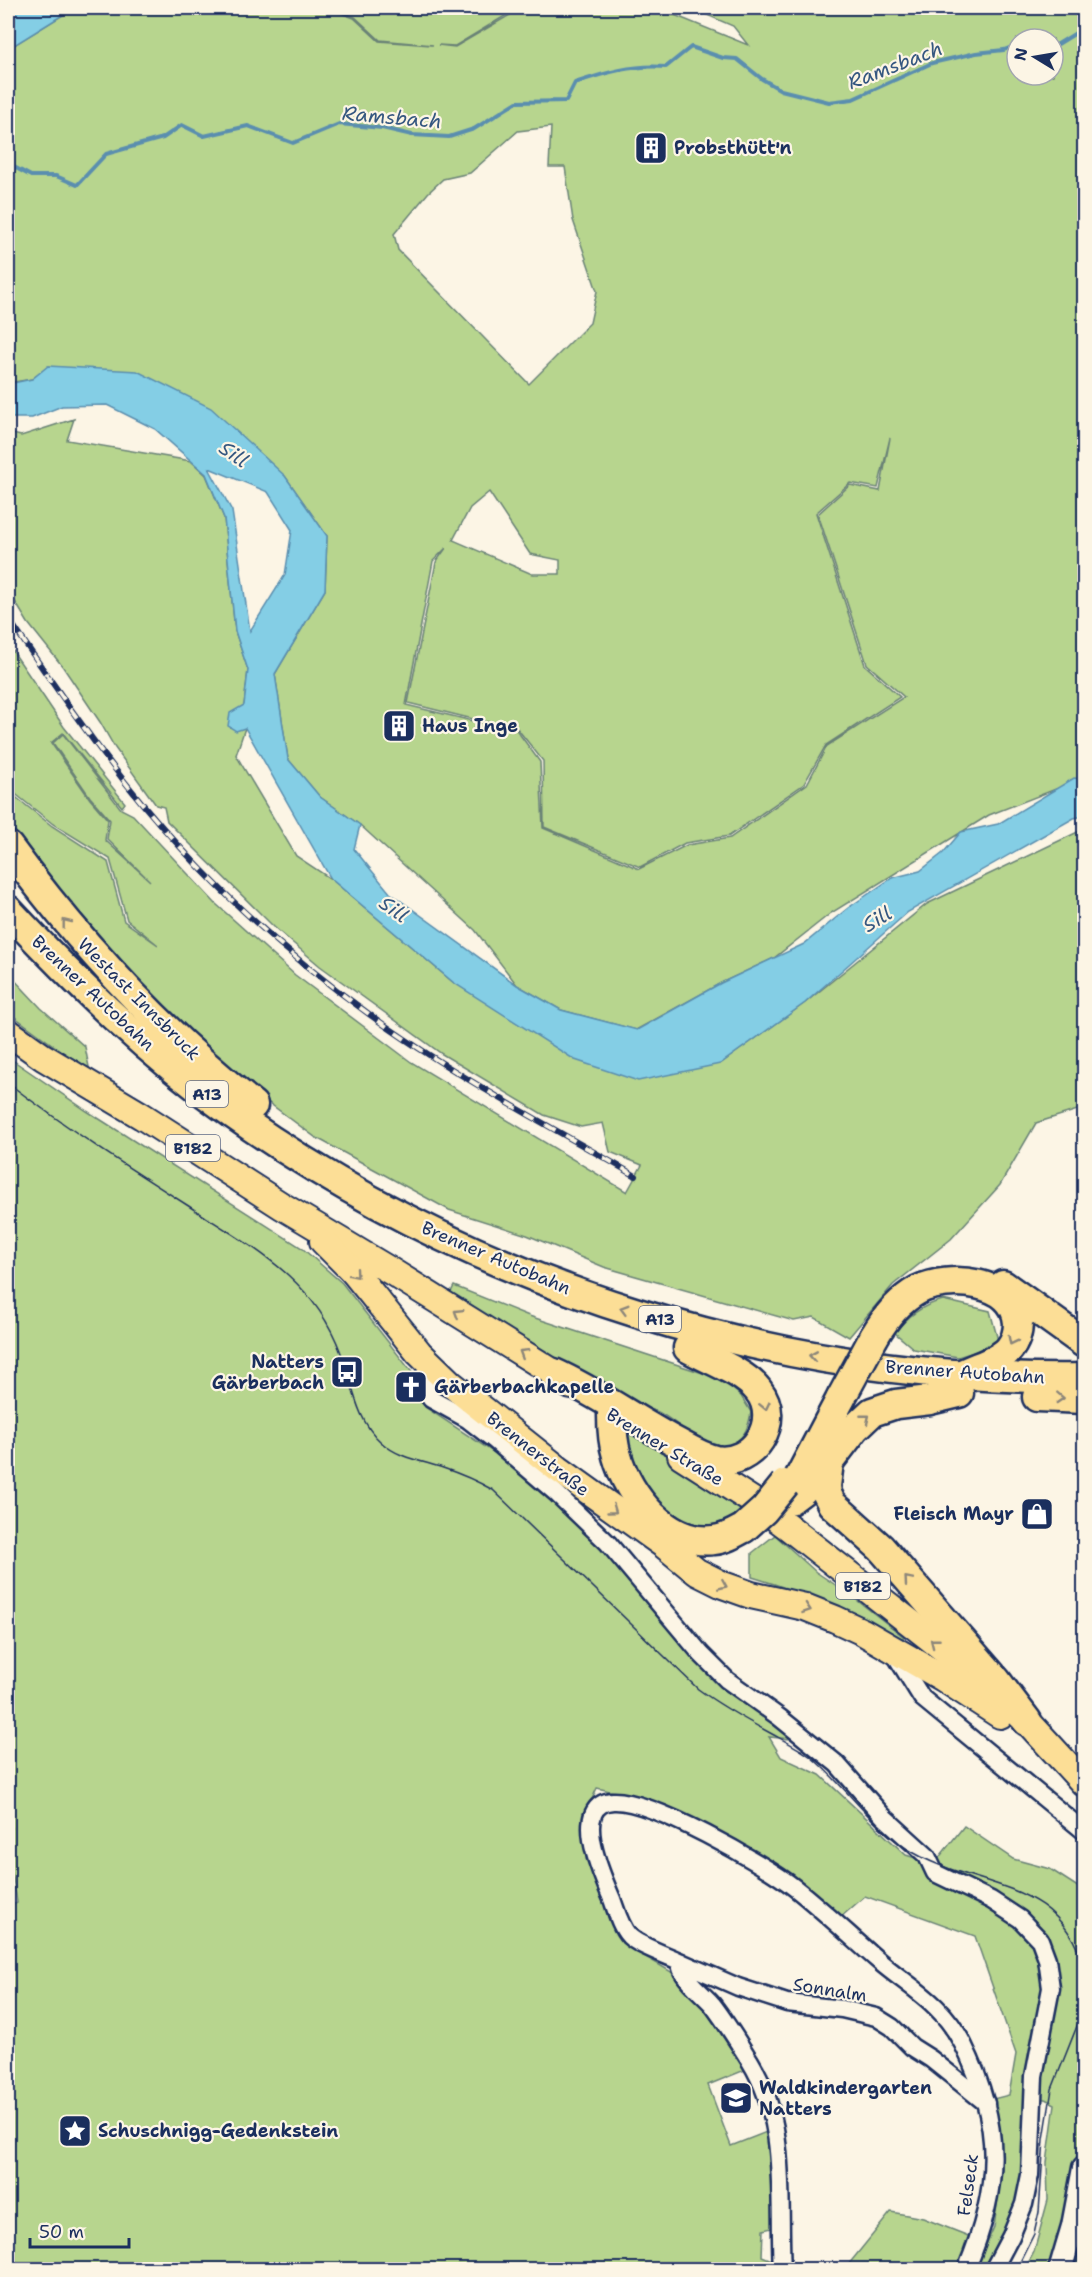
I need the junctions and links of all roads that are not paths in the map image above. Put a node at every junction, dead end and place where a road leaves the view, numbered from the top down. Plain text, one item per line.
1 (8, 846) edge
2 (8, 910) edge
3 (8, 936) edge
4 (8, 1022) edge
5 (8, 1032) edge
6 (102, 1091) junction
7 (282, 1206) junction
8 (438, 1235) junction
9 (424, 1292) junction
10 (396, 1326) junction
11 (868, 1336) junction
12 (1084, 1343) edge
13 (688, 1348) junction
14 (432, 1365) junction
15 (554, 1373) junction
16 (1084, 1378) edge
17 (960, 1384) junction
18 (1084, 1399) edge
19 (612, 1415) junction
20 (829, 1462) junction
21 (793, 1491) junction
22 (747, 1534) junction
23 (664, 1545) junction
24 (892, 1650) junction
25 (1027, 1720) junction
26 (1065, 1762) junction
27 (1084, 1783) edge
28 (609, 1801) joint
29 (1084, 1831) edge
30 (681, 1962) junction
31 (986, 2103) junction
32 (1084, 2168) edge
33 (782, 2270) edge
34 (966, 2270) edge
35 (993, 2270) edge
36 (1060, 2270) edge

8 -> 1 highway, Westast Innsbruck / A13
2 - 8 highway, Brenner Autobahn / A13
3 - 13 highway, Brenner Autobahn / A13
4 - 6 main road, B182
5 - 6 main road, B182
6 - 7 main road, B182
7 - 9 main road, Brenner Straße / B182
7 -> 10 main road, B182
17 -> 8 highway, Brenner Autobahn / A13
9 - 10 main road
15 -> 9 main road, Brenner Straße / B182
10 - 14 main road, Brennerstraße / B182
11 - 12 highway
11 -> 17 highway
11 - 21 highway
13 -> 15 highway
13 - 17 highway, Brenner Autobahn / A13
14 -> 23 main road, Brennerstraße / B182
14 - 35 street
15 - 19 main road, Brenner Straße / B182
16 - 17 highway, Brenner Autobahn / A13
17 -> 18 highway, Brenner Autobahn / A13
20 -> 17 highway
19 - 22 highway
25 -> 19 main road, Brenner Straße / B182
20 - 21 highway
25 -> 20 highway
21 - 22 highway
22 - 23 highway
23 -> 24 main road, Brenner Straße / B182
24 - 26 main road, Brenner Straße / B182
24 - 29 street
25 - 26 main road, Brenner Straße / B182
26 - 27 main road, Brenner Straße / B182
28 - 30 street, Sonnalm
28 - 31 street, Felseck
30 - 31 street, Sonnalm
30 - 33 street
31 - 34 street, Felseck
32 - 36 street

